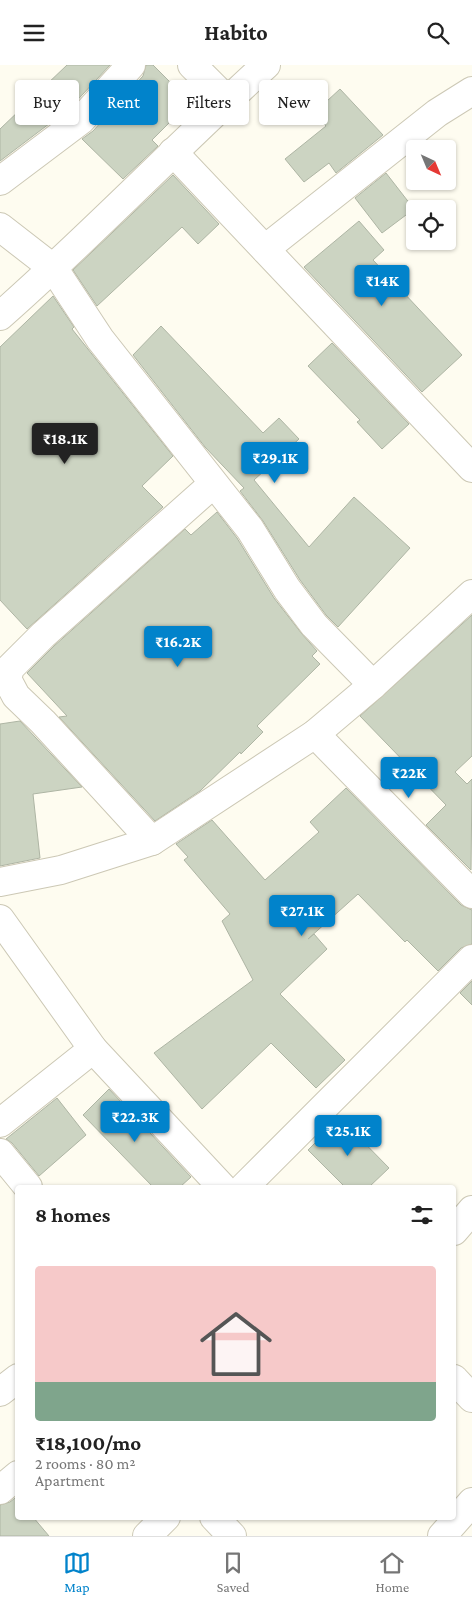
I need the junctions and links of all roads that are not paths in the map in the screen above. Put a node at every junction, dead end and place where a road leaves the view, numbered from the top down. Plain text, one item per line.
1 (131, 65) edge
2 (192, 65) edge
3 (266, 65) edge
4 (207, 80) edge
5 (249, 80) edge
6 (472, 91) edge
7 (201, 125) edge
8 (173, 152) junction
9 (0, 181) edge
10 (0, 227) edge
11 (265, 249) junction
12 (54, 269) junction
13 (0, 316) edge
14 (472, 467) edge
15 (213, 484) junction
16 (472, 594) edge
17 (373, 685) junction
18 (315, 734) junction
19 (152, 841) junction
20 (0, 882) edge
21 (472, 894) edge
22 (0, 919) edge
23 (472, 959) edge
24 (93, 1049) junction
25 (0, 1123) edge
26 (0, 1153) edge
27 (26, 1185) edge
28 (220, 1185) edge
29 (246, 1185) edge
30 (472, 1210) edge
31 (456, 1229) edge
32 (15, 1380) edge
33 (456, 1381) edge
34 (0, 1392) edge
35 (472, 1398) edge
36 (15, 1478) edge
37 (0, 1490) edge
38 (472, 1501) edge
39 (163, 1520) edge
40 (217, 1520) edge
41 (456, 1520) edge
42 (456, 1520) edge
43 (147, 1536) edge
44 (232, 1536) edge
45 (442, 1536) edge

1 - 9 street
2 - 4 street
3 - 5 street
6 - 11 street
7 - 8 street
8 - 11 street
8 - 12 street
10 - 12 street
11 - 14 street
12 - 13 street
12 - 15 street
15 - 17 street
15 - 19 street
16 - 17 street
17 - 18 street
18 - 19 street
18 - 21 street
19 - 20 street
22 - 24 street
23 - 29 street
24 - 25 street
24 - 28 street
26 - 27 street
30 - 31 street
32 - 34 street
33 - 35 street
36 - 37 street
38 - 41 street
39 - 43 street
40 - 44 street
42 - 45 street

